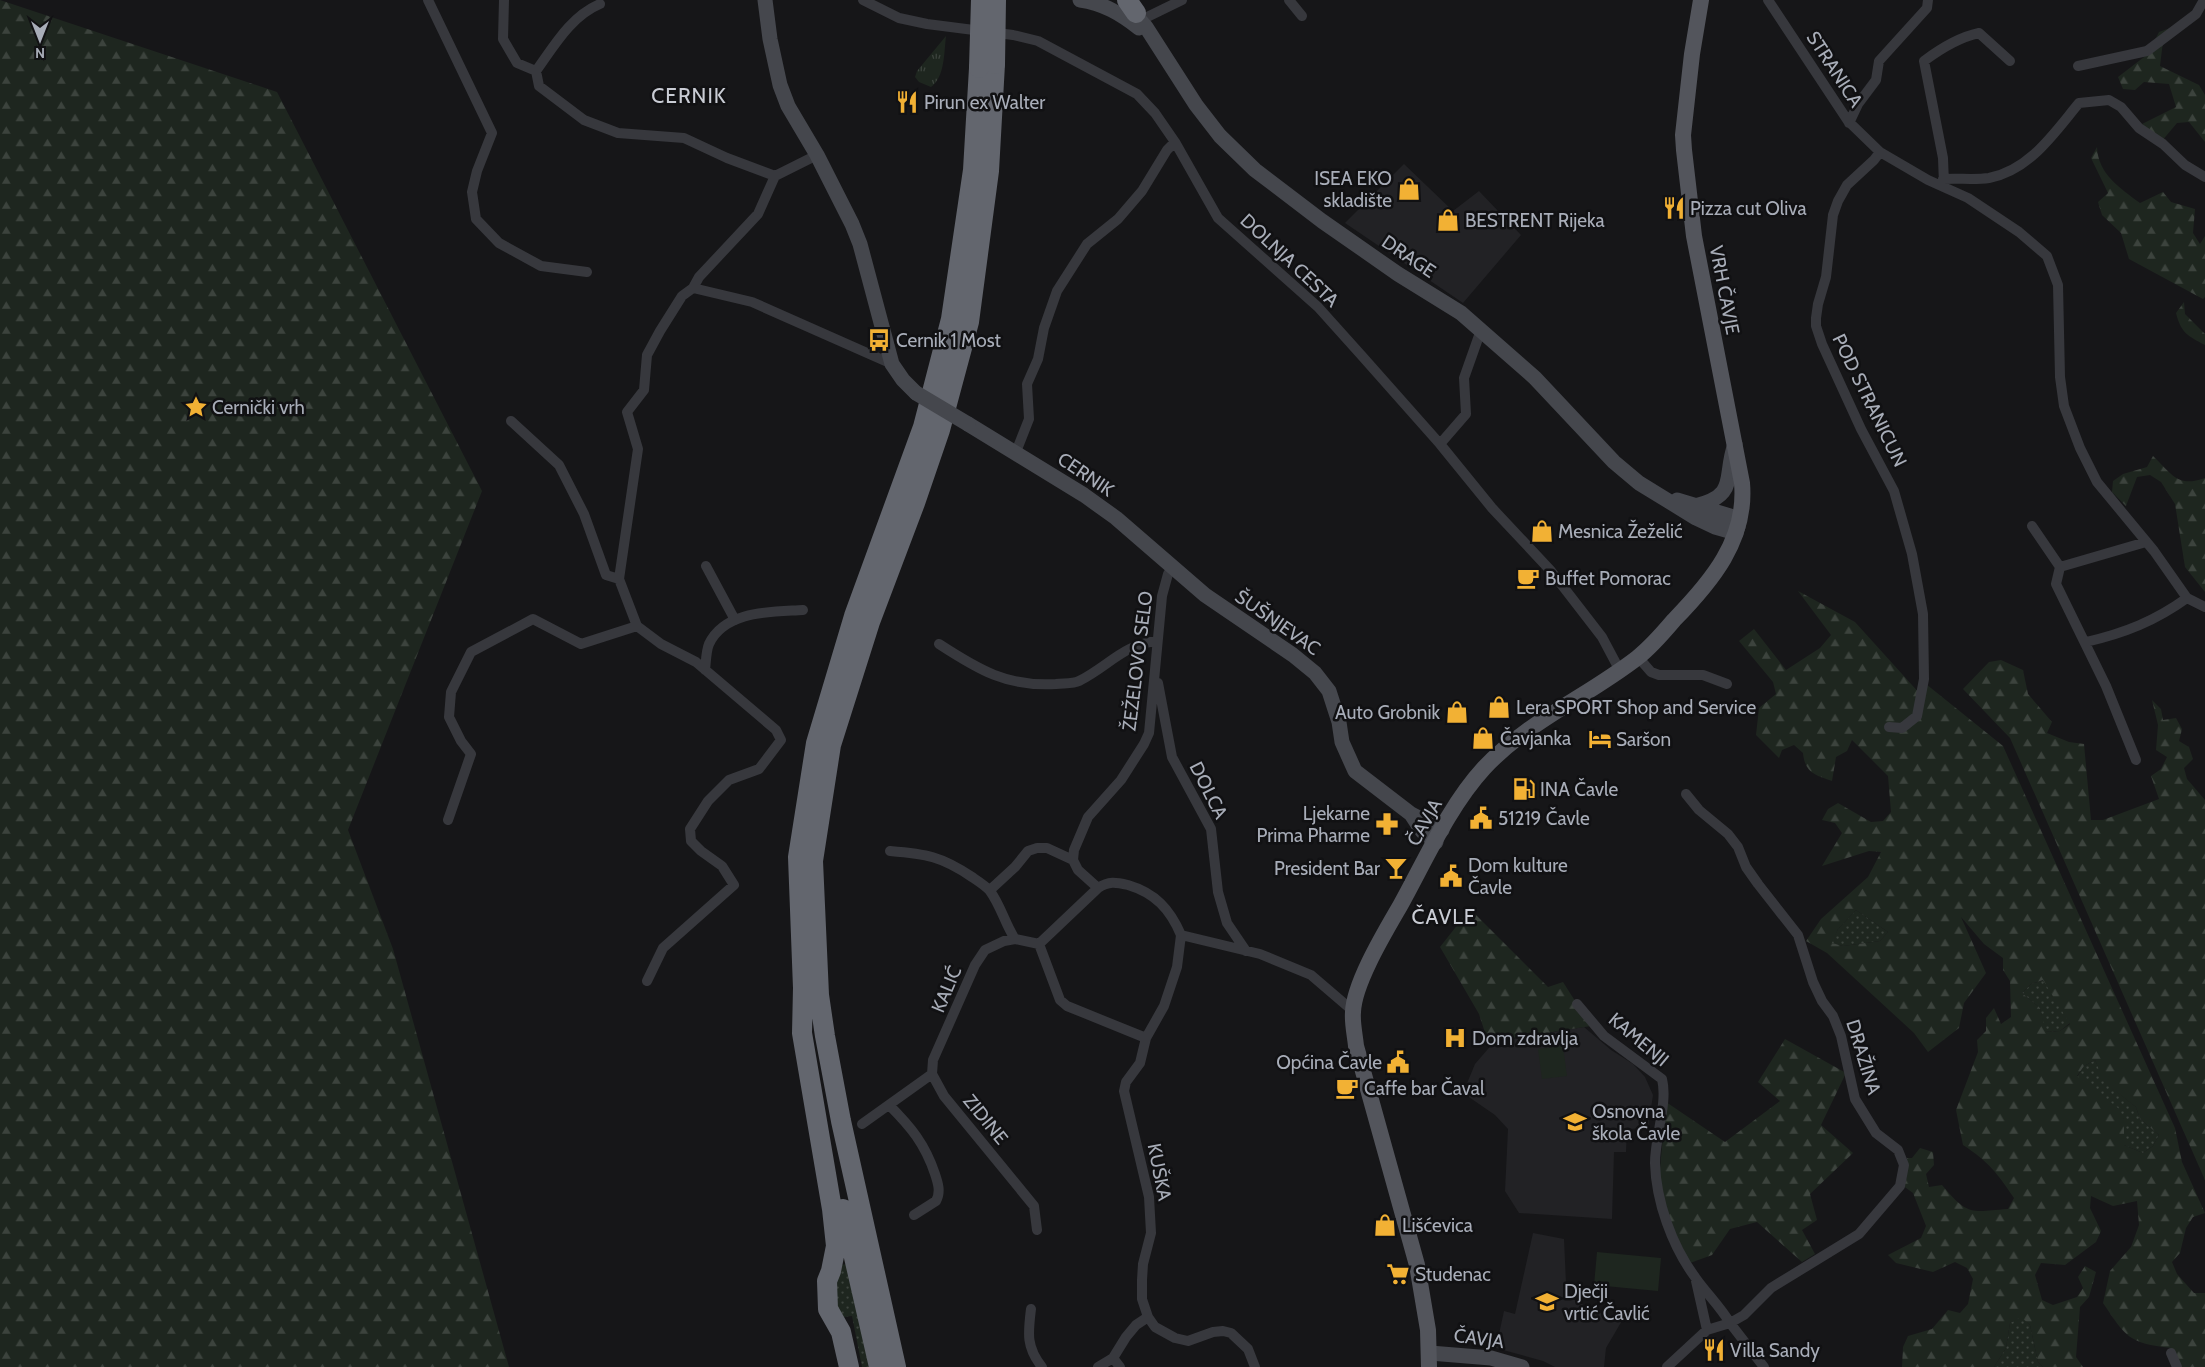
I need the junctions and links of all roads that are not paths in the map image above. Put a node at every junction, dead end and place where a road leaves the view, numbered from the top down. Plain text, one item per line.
1 (428, 0) edge
2 (504, 0) edge
3 (765, 0) edge
4 (863, 0) edge
5 (974, 0) edge
6 (981, 0) edge
7 (996, 0) edge
8 (1004, 0) edge
9 (1080, 0) edge
10 (1119, 0) edge
11 (1155, 0) edge
12 (1182, 0) edge
13 (1289, 0) edge
14 (1702, 0) edge
15 (1768, 0) edge
16 (1928, 0) edge
17 (2204, 0) edge
18 (600, 4) dead end
19 (1166, 7) junction
20 (1135, 11) edge
21 (1302, 16) dead end
22 (1153, 37) junction
23 (2010, 61) dead end
24 (990, 64) junction
25 (2078, 66) dead end
26 (536, 71) junction
27 (1850, 123) junction
28 (1175, 142) junction
29 (1880, 152) junction
30 (817, 155) junction
31 (775, 176) junction
32 (2205, 177) edge
33 (1944, 184) junction
34 (587, 272) dead end
35 (693, 288) junction
36 (1481, 330) junction
37 (892, 364) junction
38 (511, 421) dead end
39 (1440, 444) junction
40 (1735, 444) junction
41 (1016, 452) junction
42 (1659, 495) junction
43 (1695, 506) junction
44 (2032, 526) dead end
45 (1737, 530) junction
46 (2146, 542) junction
47 (706, 566) dead end
48 (2060, 566) junction
49 (1173, 568) junction
50 (620, 579) junction
51 (2187, 598) junction
52 (2205, 607) edge
53 (803, 610) dead end
54 (735, 620) junction
55 (637, 626) junction
56 (1157, 641) junction
57 (2086, 642) junction
58 (939, 644) dead end
59 (1638, 657) junction
60 (705, 670) junction
61 (1155, 670) junction
62 (1619, 670) junction
63 (1727, 684) dead end
64 (1889, 727) dead end
65 (2136, 760) dead end
66 (1686, 794) dead end
67 (448, 820) dead end
68 (1439, 836) junction
69 (890, 851) dead end
70 (1073, 860) junction
71 (1098, 888) junction
72 (990, 890) junction
73 (1181, 935) junction
74 (1015, 939) junction
75 (1039, 944) junction
76 (1246, 951) junction
77 (647, 981) dead end
78 (803, 988) junction
79 (1577, 1004) dead end
80 (1353, 1012) junction
81 (1146, 1038) junction
82 (932, 1074) junction
83 (889, 1105) junction
84 (862, 1124) dead end
85 (854, 1181) junction
86 (914, 1214) dead end
87 (1037, 1230) dead end
88 (1695, 1277) junction
89 (1031, 1309) dead end
90 (1148, 1317) junction
91 (1730, 1323) junction
92 (1706, 1330) junction
93 (2171, 1353) dead end
94 (1113, 1358) junction
95 (1430, 1360) edge
96 (1763, 1364) edge
97 (849, 1367) edge
98 (879, 1367) edge
99 (896, 1367) edge
100 (903, 1367) edge
101 (1042, 1367) edge
102 (1098, 1367) edge
103 (1120, 1367) edge
104 (1255, 1367) edge
105 (1522, 1367) edge
106 (1667, 1367) edge
107 (2176, 1367) edge

1 - 34 street
2 - 26 street
3 - 30 main road
4 - 28 street, DOLNJA CESTA
5 - 24 highway
6 - 24 highway, bridge
7 - 24 highway, bridge
8 - 24 highway
9 - 22 main road, DRAGE
10 - 20 main road, DRAGE
11 - 19 street
12 - 19 street
13 - 21 street
14 - 40 main road, VRH ČAVJE
15 - 27 street, STRANICA
16 - 27 street
17 - 25 street
18 - 26 street
19 - 20 street
20 - 22 main road, DRAGE
22 - 36 main road, DRAGE
23 - 33 street
24 - 78 highway
24 - 85 highway
26 - 31 street
27 - 29 street, STRANICA
28 - 39 street, DOLNJA CESTA
28 - 41 street
29 - 33 street, STRANICA
29 - 64 street, POD STRANICUN
30 - 31 street
30 - 37 main road
31 - 35 street
32 - 33 street
33 - 46 street, STRANICA
35 - 37 street
35 - 50 street
36 - 39 street
36 - 42 main road, DRAGE
37 - 41 main road, CERNIK, bridge
38 - 50 street
39 - 62 street, DOLNJA CESTA
40 - 43 main road
40 - 45 main road, VRH ČAVJE
41 - 49 main road, CERNIK
42 - 43 main road, DRAGE
42 - 45 main road, DRAGE
43 - 45 main road, DRAGE
44 - 48 street
45 - 59 main road, ČAVJA
46 - 48 street
46 - 51 street, STRANICA
47 - 54 street
48 - 57 street
49 - 56 street, ŽEŽELOVO SELO
49 - 68 main road, ŠUŠNJEVAC
50 - 55 street
51 - 52 street
51 - 57 street
53 - 54 street
54 - 60 street
55 - 60 street
55 - 67 street
56 - 58 street
56 - 61 street, ŽEŽELOVO SELO
57 - 65 street
59 - 62 main road, ČAVJA
59 - 63 street
60 - 77 street
61 - 70 street, ŽEŽELOVO SELO
61 - 76 street, DOLCA
62 - 68 main road, ČAVJA
66 - 91 street, DRAŽINA
68 - 80 main road, ČAVJA
69 - 72 street
70 - 71 street
70 - 72 street
71 - 73 street
71 - 75 street
72 - 74 street
73 - 76 street
73 - 81 street, KUŠKA
74 - 75 street, KALIĆ
74 - 82 street, KALIĆ
75 - 81 street
76 - 80 street
78 - 97 highway
78 - 98 highway
79 - 88 street, KAMENJI
80 - 95 main road, ČAVJA
81 - 90 street, KUŠKA
82 - 83 street
82 - 87 street, ZIDINE
83 - 84 street
83 - 86 street
85 - 99 highway
85 - 100 highway
88 - 91 street, KAMENJI
88 - 92 street, KAMENJI
89 - 101 street
90 - 94 street
90 - 104 street
91 - 92 street
91 - 96 street
92 - 106 street
93 - 107 street
94 - 102 street
94 - 103 street
95 - 105 main road, ČAVJA

